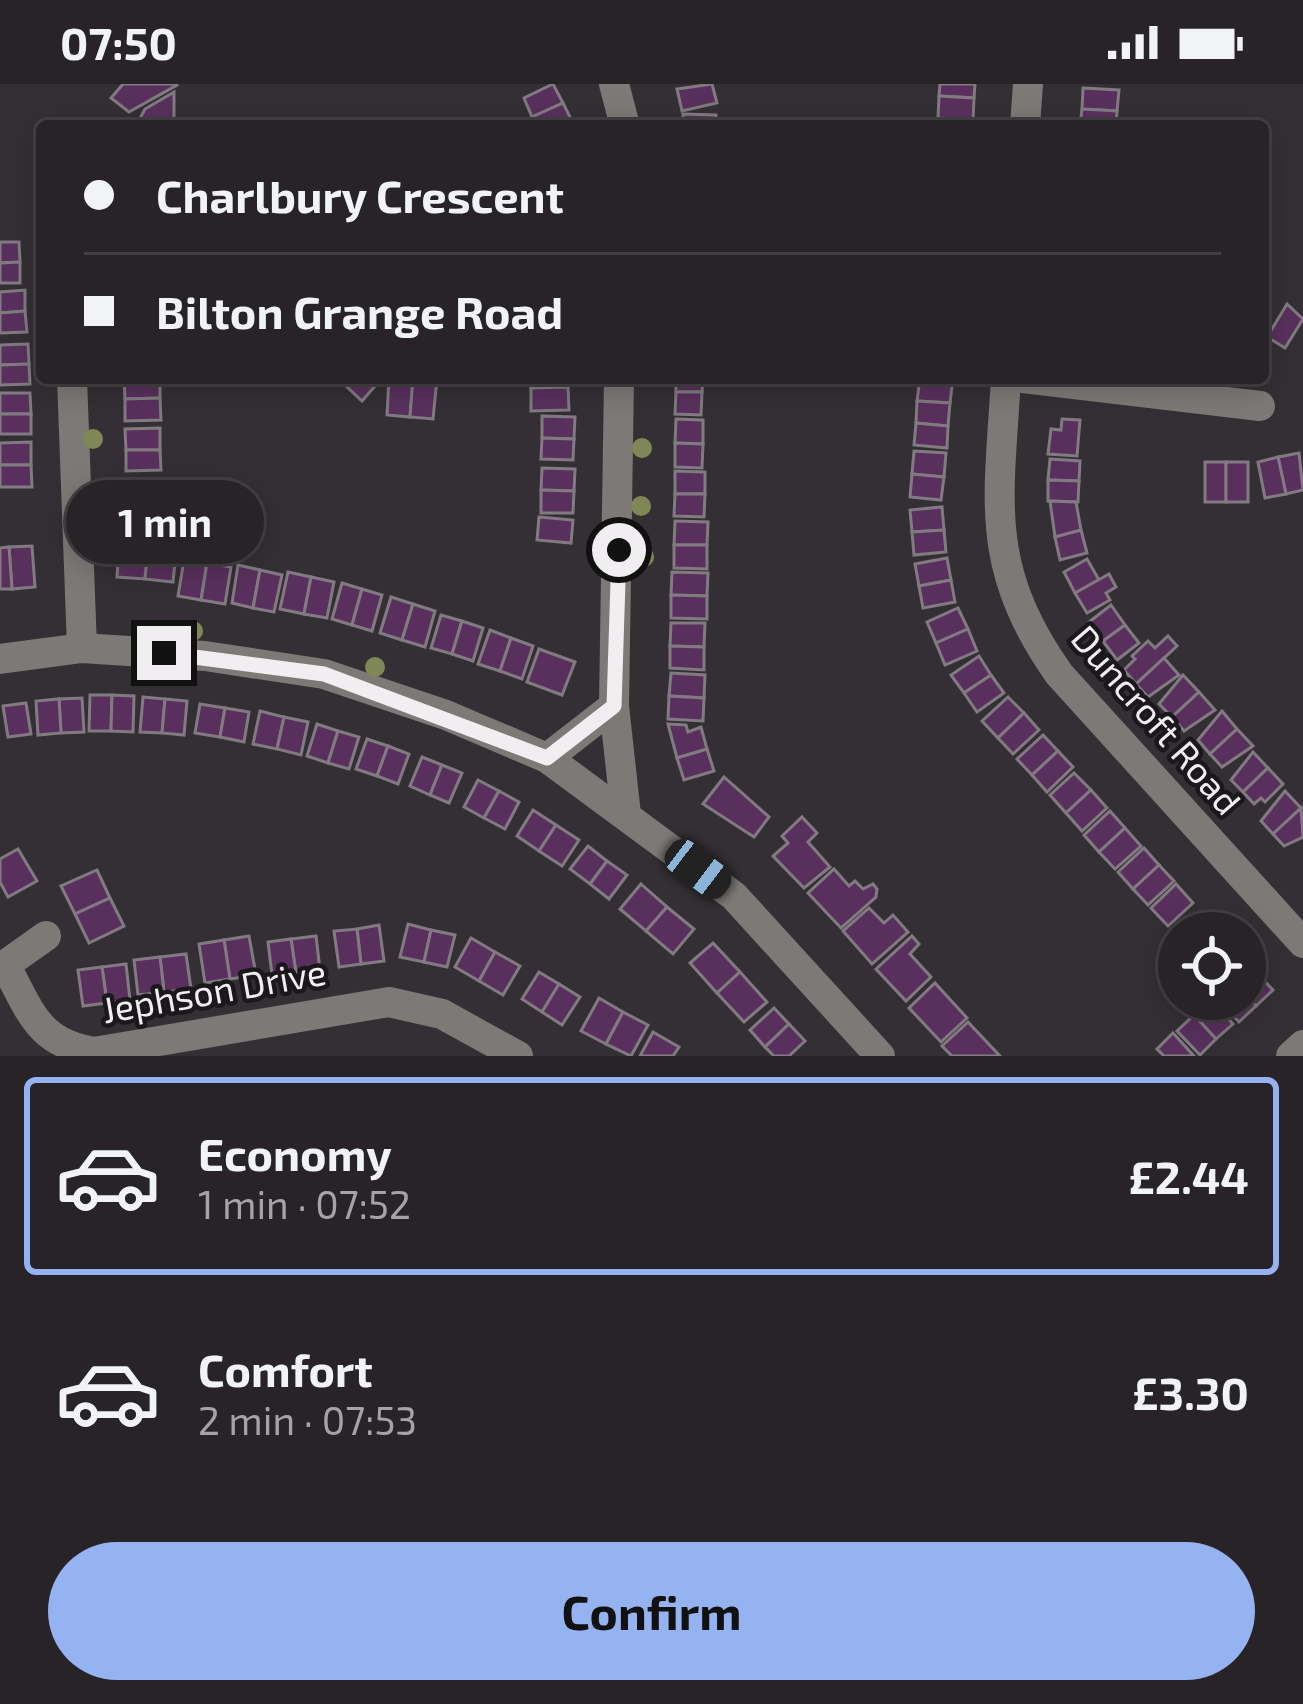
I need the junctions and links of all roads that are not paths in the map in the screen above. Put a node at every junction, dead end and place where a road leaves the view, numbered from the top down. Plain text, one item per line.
1 (614, 84) edge
2 (1028, 84) edge
3 (623, 120) edge
4 (1025, 120) edge
5 (72, 384) edge
6 (619, 384) edge
7 (1006, 384) edge
8 (1075, 384) edge
9 (1260, 406) dead end
10 (82, 648) junction
11 (0, 659) edge
12 (614, 706) junction
13 (547, 758) junction
14 (626, 815) junction
15 (46, 936) dead end
16 (1303, 943) edge
17 (1303, 1045) edge
18 (518, 1056) edge
19 (880, 1056) edge
20 (1291, 1056) edge

1 - 3 street
2 - 4 street
5 - 10 street
6 - 12 street
7 - 16 street, Duncroft Road
8 - 9 street
10 - 11 street
10 - 13 street
12 - 13 street
12 - 14 street
13 - 14 street
14 - 19 street
15 - 18 street, Jephson Drive
17 - 20 street

